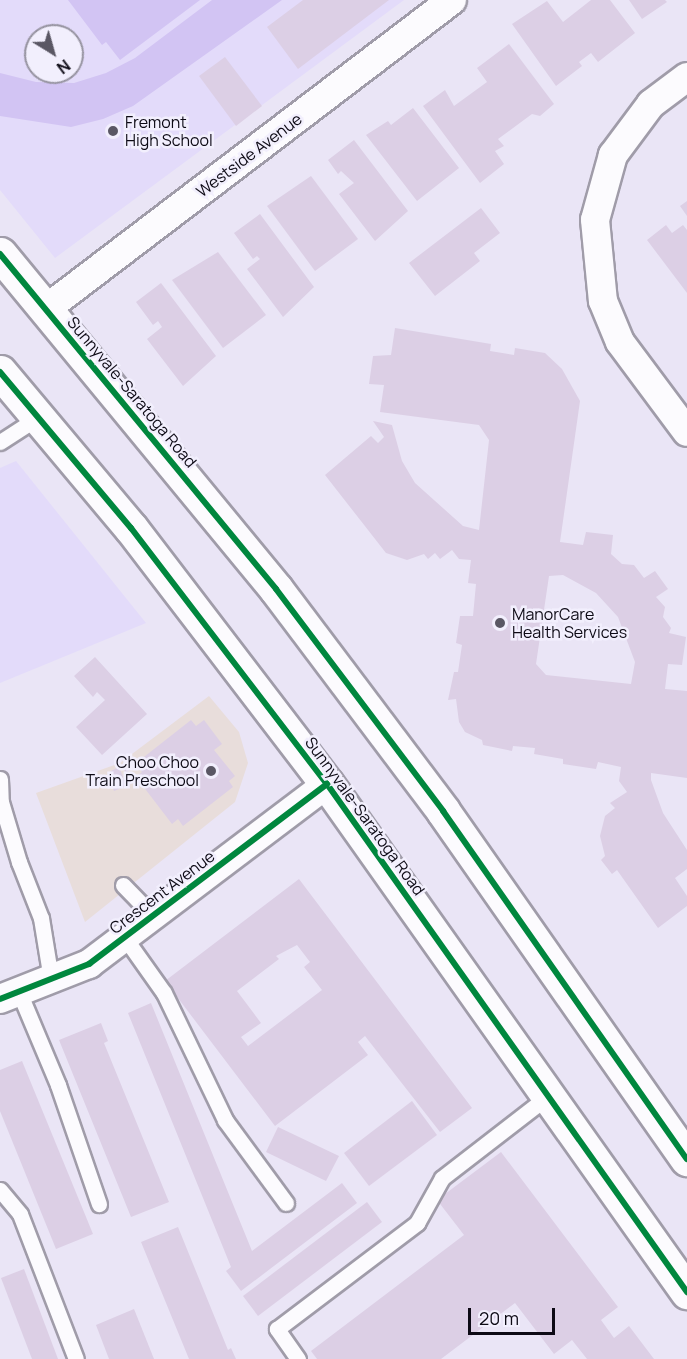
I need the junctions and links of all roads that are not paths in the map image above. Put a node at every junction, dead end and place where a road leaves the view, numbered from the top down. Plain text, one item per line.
1 (452, 0) edge
2 (687, 77) edge
3 (0, 254) edge
4 (46, 309) junction
5 (0, 372) edge
6 (37, 418) junction
7 (687, 432) edge
8 (0, 442) edge
9 (0, 779) edge
10 (327, 784) junction
11 (123, 885) dead end
12 (154, 917) junction
13 (125, 938) junction
14 (51, 979) junction
15 (10, 996) edge
16 (548, 1096) junction
17 (687, 1159) edge
18 (0, 1190) edge
19 (286, 1203) dead end
20 (99, 1204) dead end
21 (687, 1292) edge
22 (76, 1359) edge
23 (298, 1359) edge

1 - 4 street, Westside Avenue
2 - 7 street
3 - 4 main road, Sunnyvale-Saratoga Road
4 - 17 main road, Sunnyvale-Saratoga Road
5 - 6 main road, Sunnyvale-Saratoga Road
6 - 8 lane
6 - 10 main road, Sunnyvale-Saratoga Road
9 - 14 lane
10 - 12 street, Crescent Avenue
10 - 16 main road, Sunnyvale-Saratoga Road
11 - 12 lane
12 - 13 street, Crescent Avenue
13 - 14 street, Crescent Avenue
13 - 19 lane
14 - 15 street, Crescent Avenue
15 - 20 lane
16 - 21 main road, Sunnyvale-Saratoga Road
16 - 23 lane
18 - 22 lane

